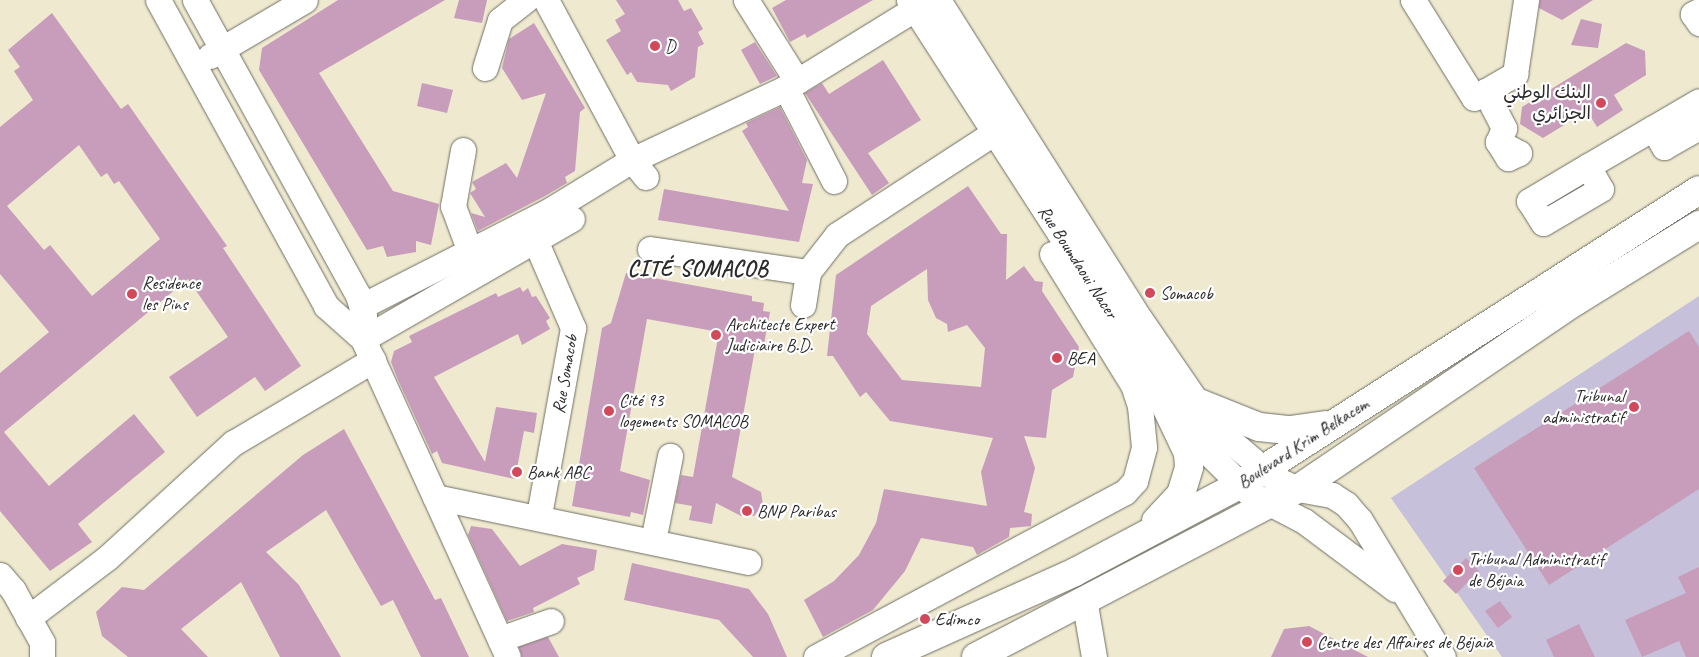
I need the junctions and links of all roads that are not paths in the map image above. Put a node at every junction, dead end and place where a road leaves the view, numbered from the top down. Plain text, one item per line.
1 (158, 0) edge
2 (195, 0) edge
3 (305, 0) edge
4 (526, 0) edge
5 (546, 0) edge
6 (746, 0) edge
7 (938, 0) edge
8 (1412, 0) edge
9 (1526, 0) edge
10 (917, 3) edge
11 (1699, 11) edge
12 (1699, 24) edge
13 (224, 48) junction
14 (196, 65) junction
15 (485, 68) dead end
16 (1515, 74) junction
17 (792, 84) junction
18 (1485, 91) junction
19 (1697, 113) edge
20 (995, 131) junction
21 (462, 150) dead end
22 (1588, 166) dead end
23 (639, 168) junction
24 (834, 181) dead end
25 (1699, 190) edge
26 (572, 219) dead end
27 (1699, 225) edge
28 (534, 240) junction
29 (650, 249) dead end
30 (474, 262) junction
31 (808, 272) junction
32 (803, 305) dead end
33 (362, 306) junction
34 (368, 350) junction
35 (1156, 386) junction
36 (1194, 401) junction
37 (1337, 422) junction
38 (670, 456) dead end
39 (1264, 470) junction
40 (1239, 485) junction
41 (1298, 489) junction
42 (435, 497) junction
43 (1269, 505) junction
44 (539, 515) junction
45 (653, 541) junction
46 (1132, 542) junction
47 (748, 562) dead end
48 (0, 575) edge
49 (1402, 593) junction
50 (1084, 599) junction
51 (28, 618) junction
52 (551, 621) dead end
53 (504, 648) edge
54 (42, 657) edge
55 (816, 657) edge
56 (886, 657) edge
57 (976, 657) edge
58 (1094, 657) edge
59 (1443, 657) edge

1 - 14 street
2 - 13 street
3 - 13 street
4 - 15 street
5 - 23 street
6 - 17 street
7 - 20 street, Rue Boumdaoui Nacer
8 - 18 street
9 - 16 street
10 - 17 street
10 - 20 street, Rue Boumdaoui Nacer
11 - 12 street
13 - 14 street
13 - 33 street
14 - 34 street
16 - 18 street
16 - 18 street
17 - 23 street
17 - 24 street
19 - 22 street
20 - 31 street
20 - 35 street, Rue Boumdaoui Nacer
20 - 36 street, Rue Boumdaoui Nacer
20 - 55 street
21 - 30 street
23 - 30 street
25 - 37 main road, Boulevard Krim Belkacem
26 - 28 street
27 - 41 main road, Boulevard Krim Belkacem
28 - 30 street
28 - 44 street, Rue Somacob
29 - 31 street
30 - 33 street
30 - 34 street
31 - 32 street
33 - 34 street
34 - 42 street
34 - 51 street
35 - 40 street, Rue Boumdaoui Nacer
35 - 46 main road
36 - 37 main road
36 - 39 street, Rue Boumdaoui Nacer
37 - 39 main road, Boulevard Krim Belkacem
38 - 45 street
39 - 40 main road, Boulevard Krim Belkacem
39 - 41 street, Rue Boumdaoui Nacer
40 - 43 street, Rue Boumdaoui Nacer
40 - 46 main road, Boulevard Krim Belkacem
41 - 43 main road, Boulevard Krim Belkacem
41 - 49 street
42 - 44 street
42 - 53 street
43 - 49 street, Rue Boumdaoui Nacer
43 - 50 main road, Boulevard Krim Belkacem
44 - 45 street
45 - 47 street
46 - 56 main road, Boulevard Krim Belkacem
48 - 51 street
49 - 59 street
50 - 57 main road, Boulevard Krim Belkacem
50 - 58 street
51 - 54 street
52 - 53 street

